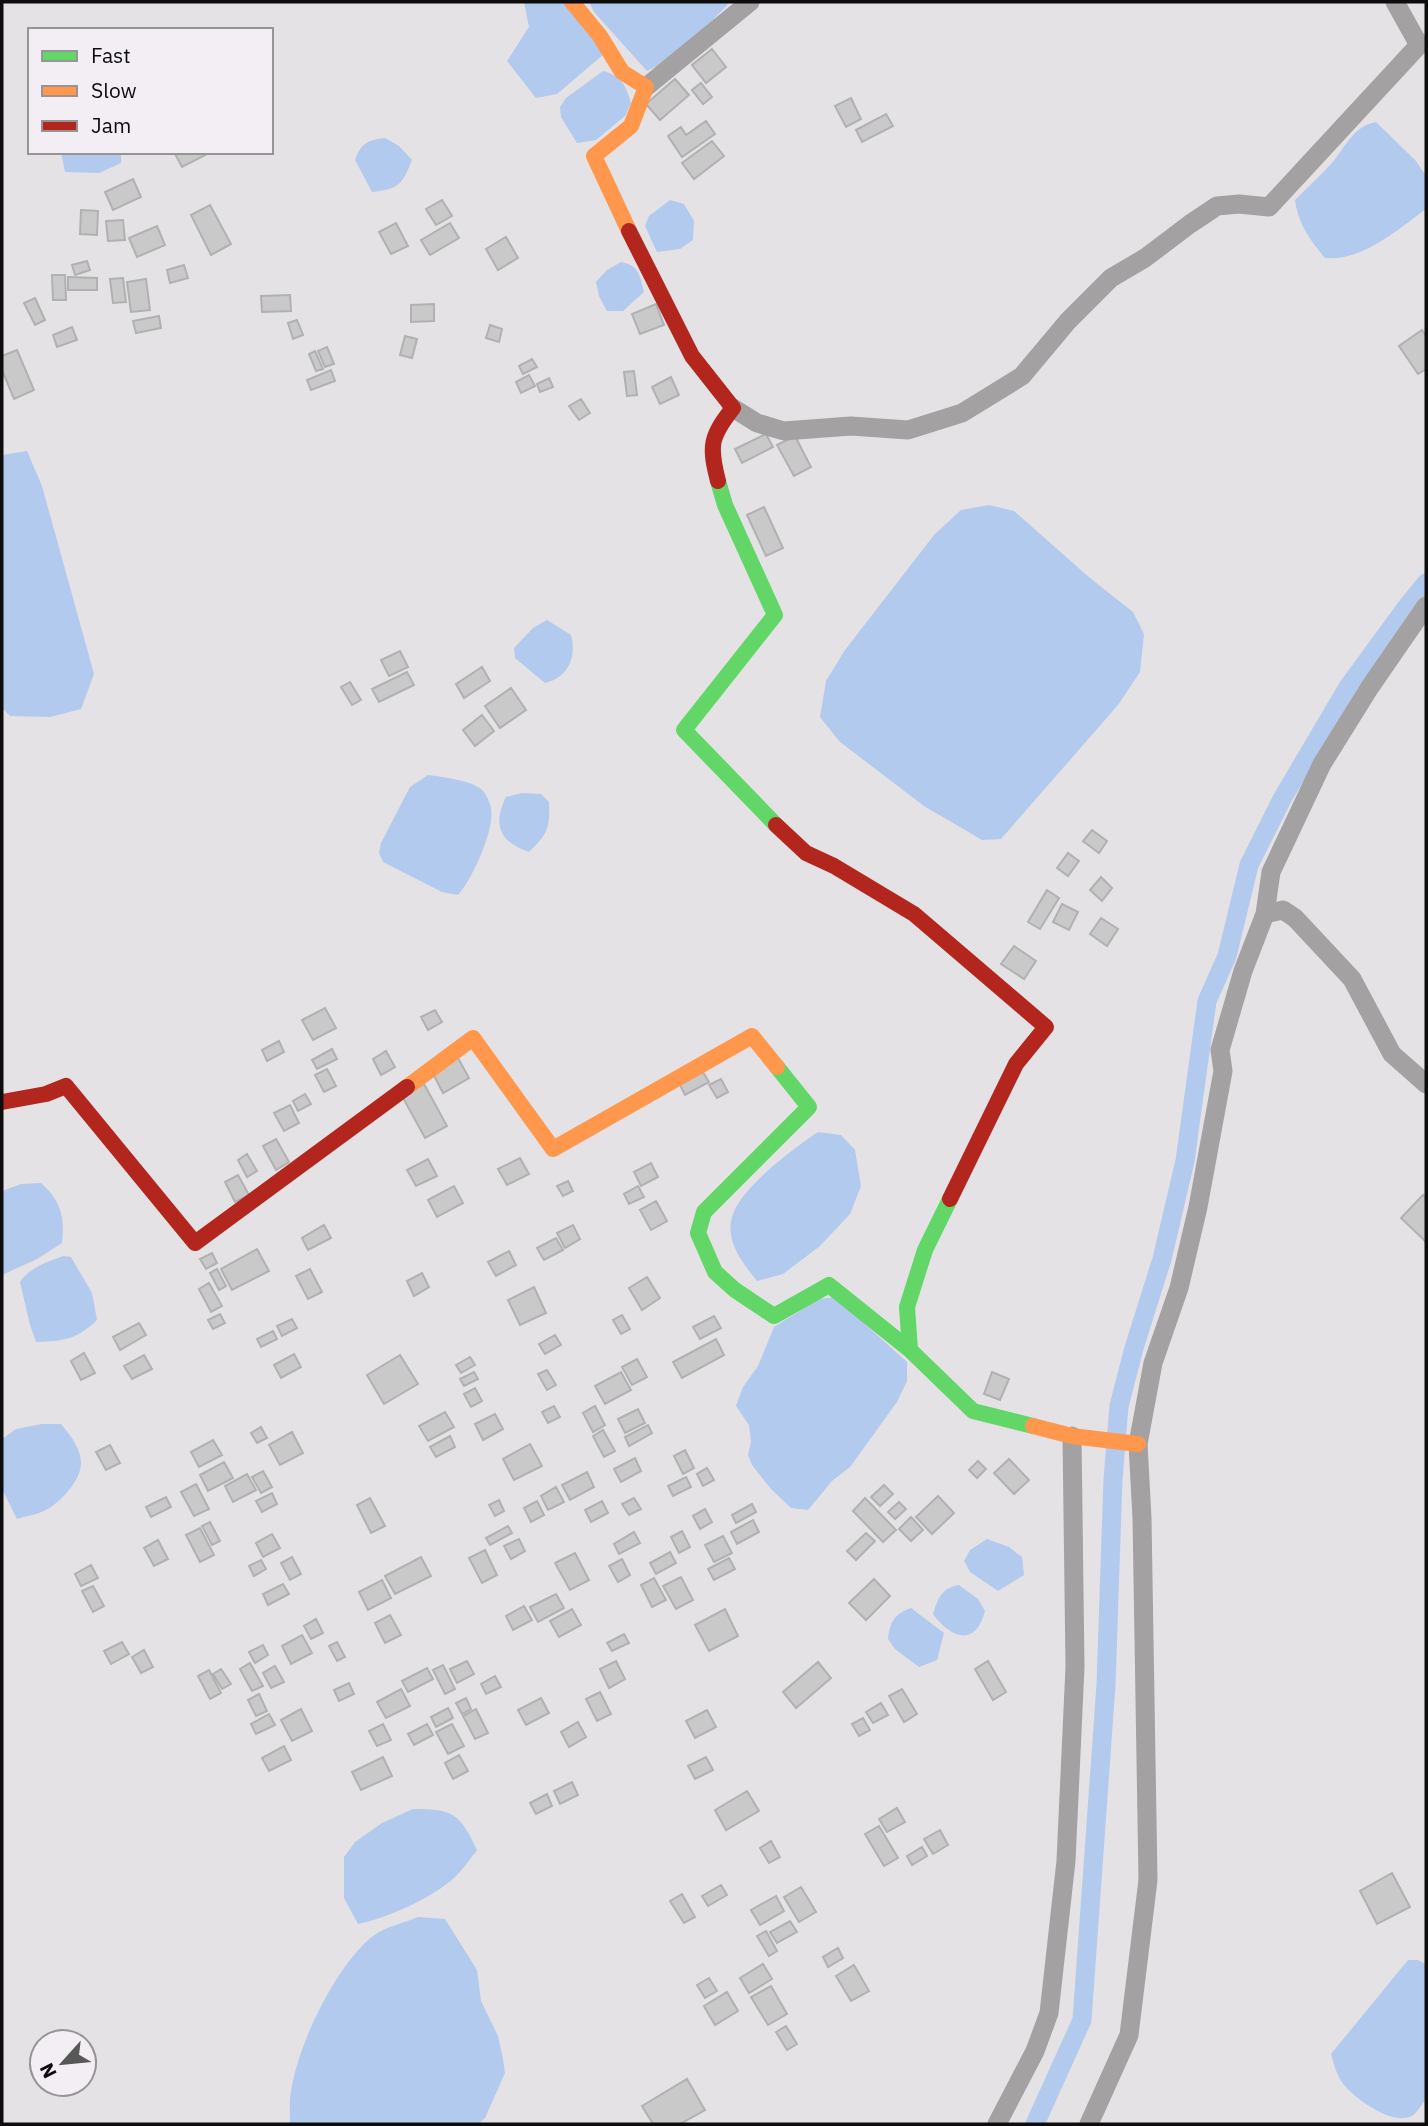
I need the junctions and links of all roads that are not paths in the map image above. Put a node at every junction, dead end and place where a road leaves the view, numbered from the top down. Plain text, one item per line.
1 (572, 2) edge
2 (750, 2) edge
3 (1395, 2) edge
4 (646, 87) junction
5 (733, 408) junction
6 (1426, 606) edge
7 (1265, 914) junction
8 (1426, 1084) edge
9 (2, 1102) edge
10 (910, 1350) junction
11 (1072, 1436) junction
12 (1138, 1444) junction
13 (997, 2124) edge
14 (1089, 2124) edge

1 - 4 street
2 - 4 street
3 - 5 street
4 - 5 street
5 - 10 street
6 - 7 street
7 - 8 street
7 - 12 street
9 - 10 street
10 - 11 street
11 - 12 street
11 - 13 street
12 - 14 street

